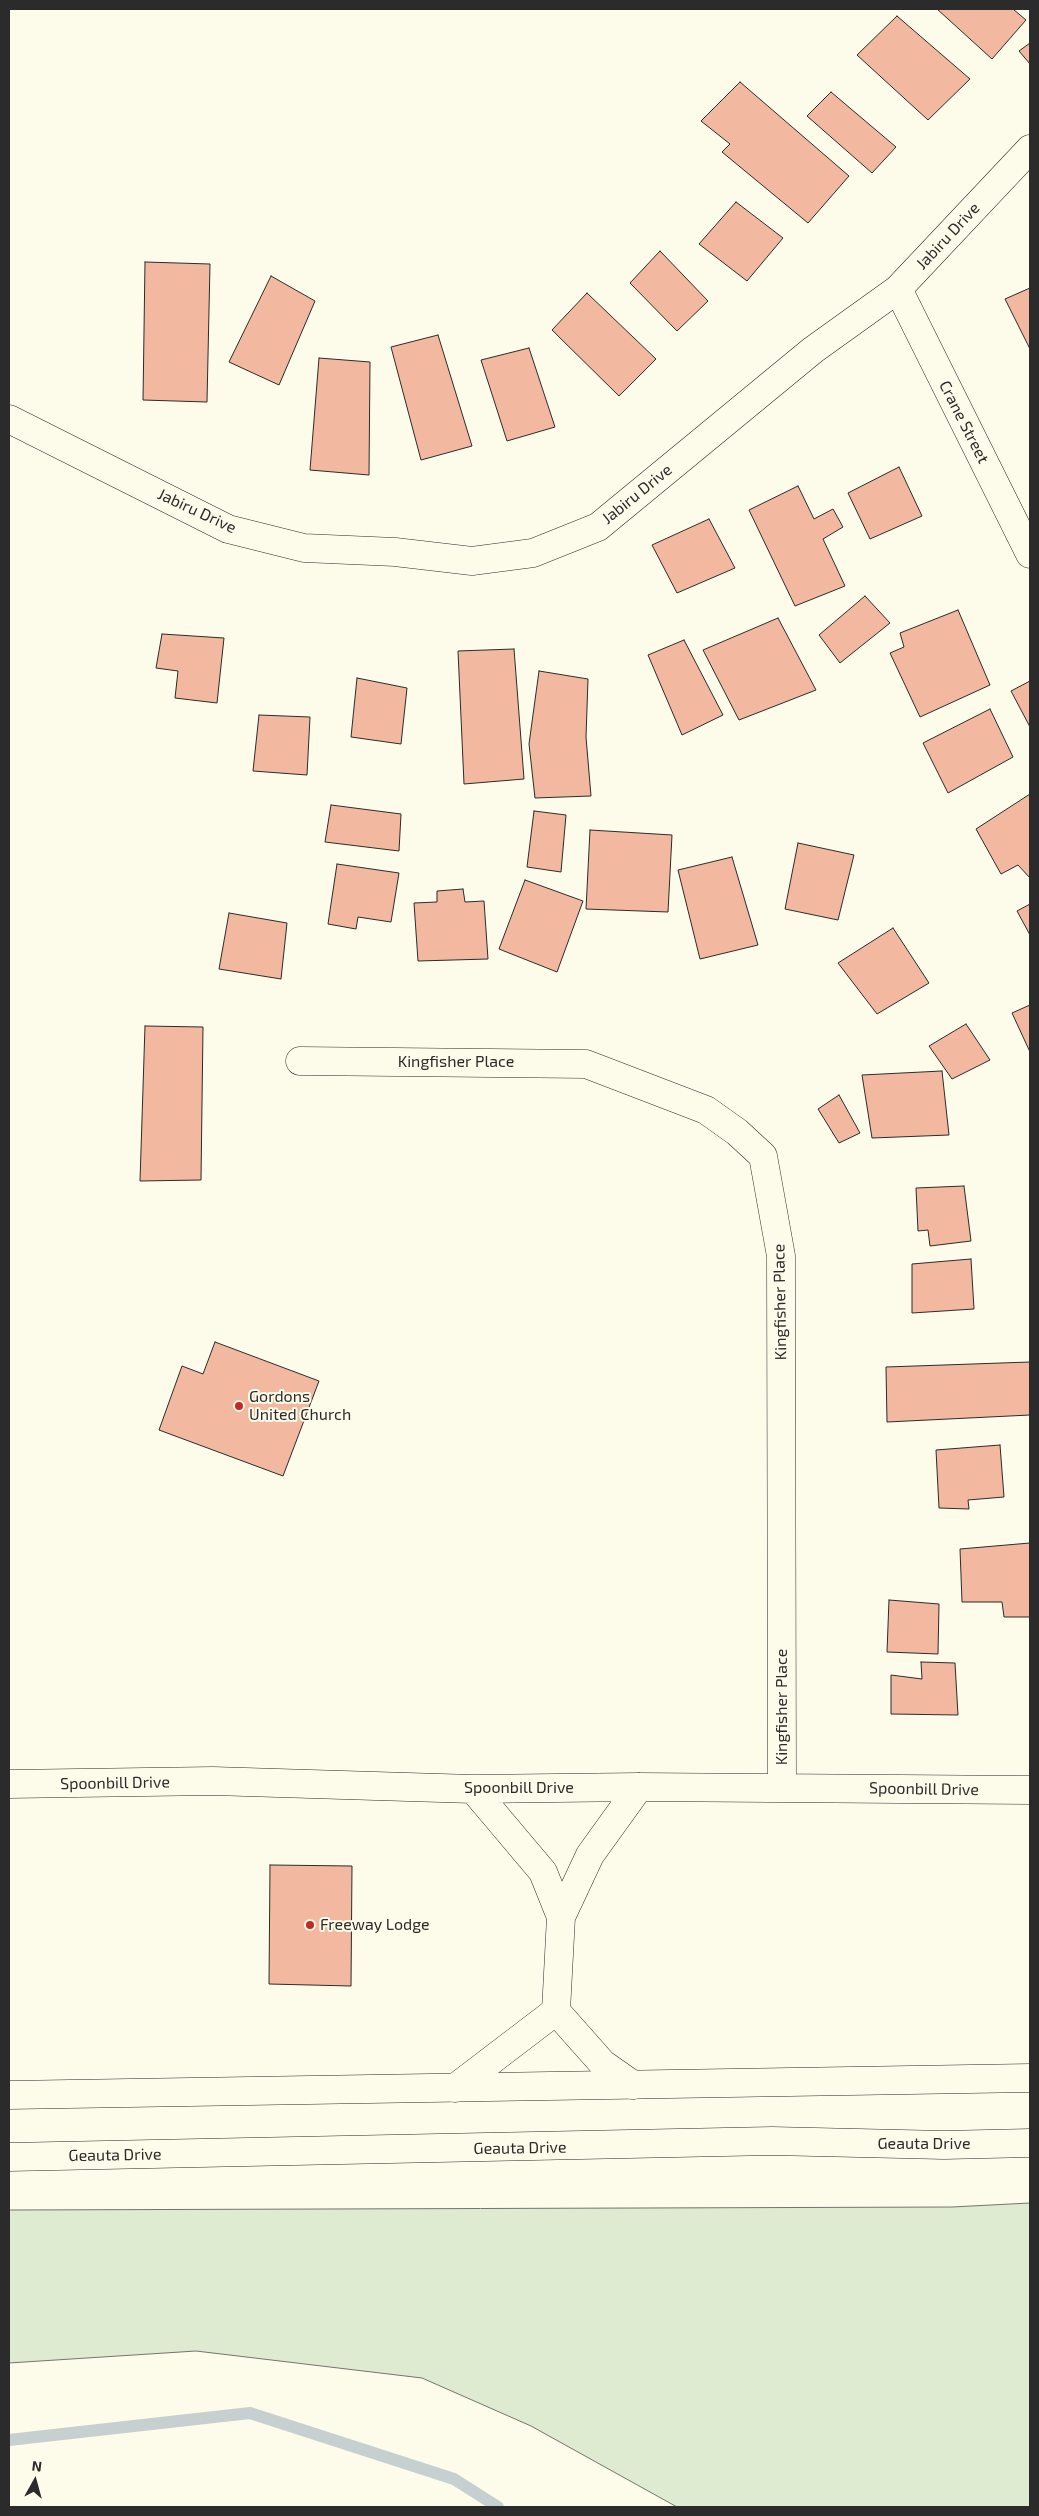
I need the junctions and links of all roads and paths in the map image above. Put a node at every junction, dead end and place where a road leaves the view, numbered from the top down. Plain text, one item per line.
1 (1030, 149) edge
2 (898, 289) junction
3 (9, 419) edge
4 (1030, 554) edge
5 (300, 1061) dead end
6 (9, 1784) edge
7 (639, 1787) junction
8 (782, 1788) junction
9 (472, 1789) junction
10 (1030, 1790) edge
11 (561, 1917) junction
12 (556, 2011) junction
13 (1030, 2078) edge
14 (633, 2085) junction
15 (455, 2088) junction
16 (9, 2096) edge
17 (1030, 2143) edge
18 (9, 2157) edge

1 - 2 street, Jabiru Drive
2 - 3 street, Jabiru Drive
2 - 4 street, Crane Street
5 - 8 street, Kingfisher Place
6 - 9 street, Spoonbill Drive
7 - 8 street, Spoonbill Drive
7 - 9 street, Spoonbill Drive
7 - 11 street
8 - 10 street, Spoonbill Drive
9 - 11 street
11 - 12 street
12 - 14 street
12 - 15 street
13 - 14 street
14 - 15 street
15 - 16 street
17 - 18 street, Geauta Drive

